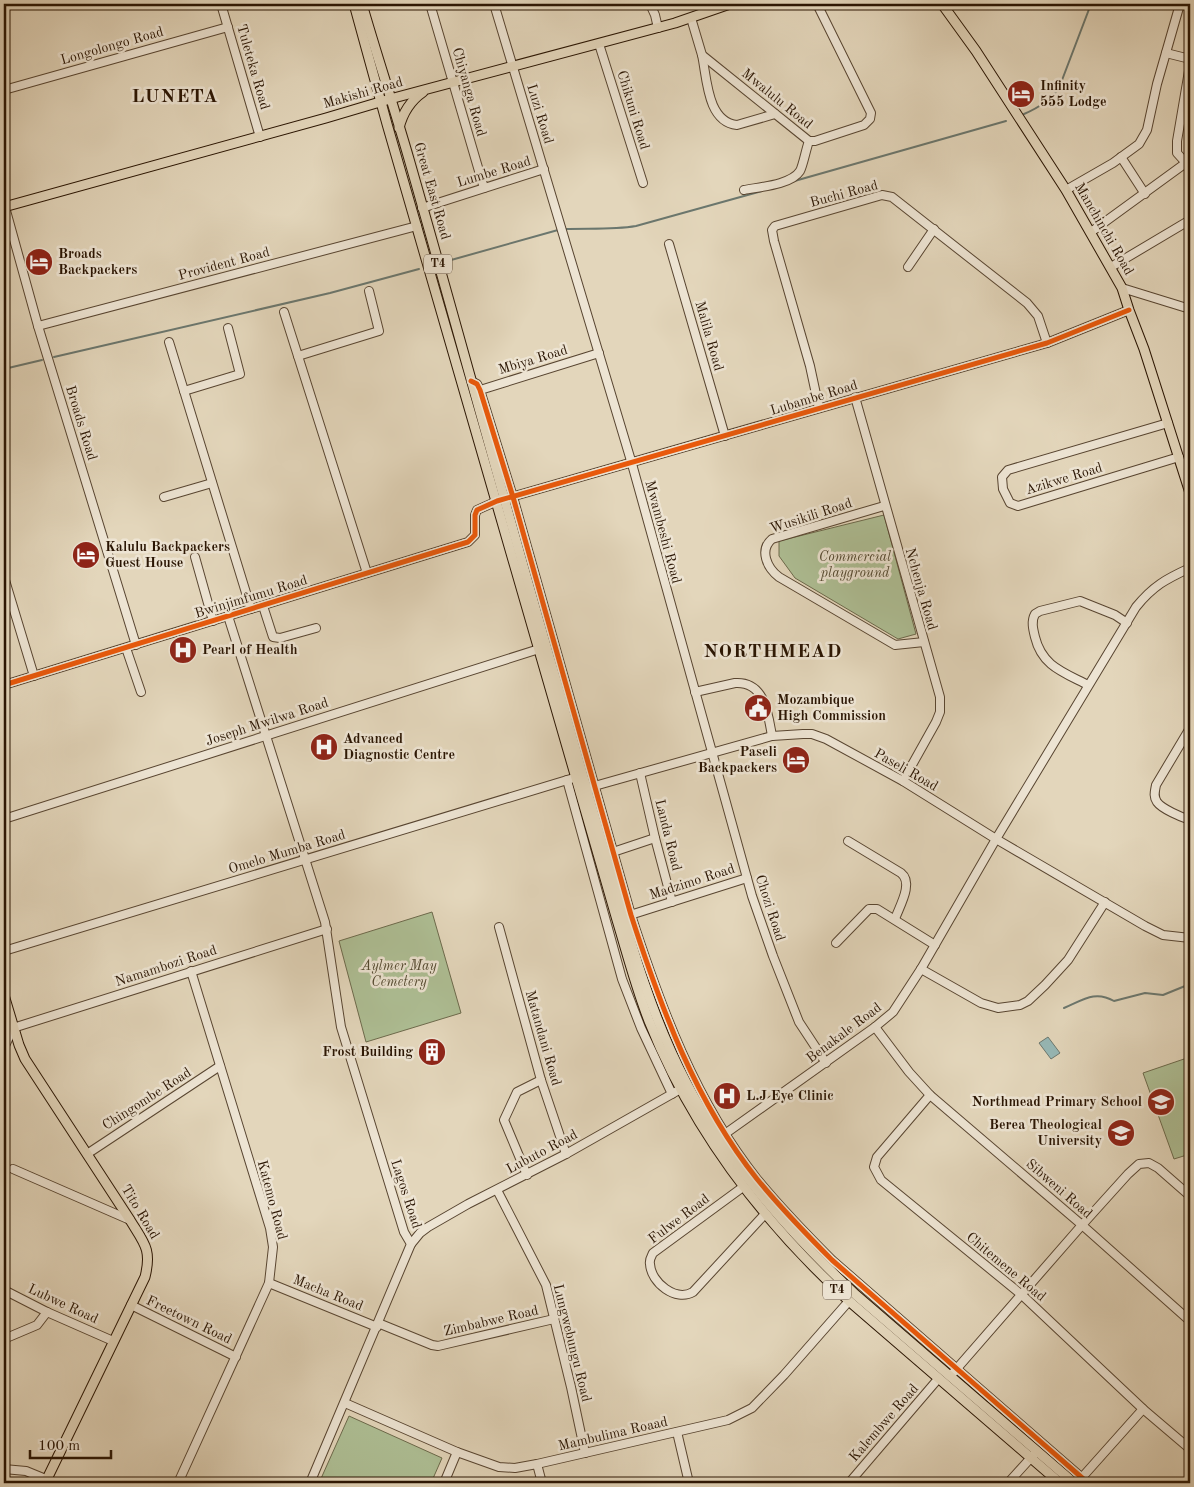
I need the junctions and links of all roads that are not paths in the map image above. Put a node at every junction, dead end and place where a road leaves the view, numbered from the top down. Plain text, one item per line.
1 (221, 4) edge
2 (354, 4) edge
3 (362, 4) edge
4 (430, 4) edge
5 (494, 4) edge
6 (650, 4) edge
7 (730, 4) edge
8 (817, 4) edge
9 (942, 4) edge
10 (1180, 4) edge
11 (691, 18) junction
12 (228, 27) junction
13 (658, 28) junction
14 (599, 44) junction
15 (1166, 53) junction
16 (702, 55) junction
17 (1190, 58) edge
18 (1190, 65) edge
19 (512, 66) junction
20 (454, 82) junction
21 (432, 88) junction
22 (4, 90) edge
23 (390, 99) junction
24 (381, 102) junction
25 (359, 108) junction
26 (775, 114) junction
27 (387, 124) junction
28 (399, 128) junction
29 (260, 137) junction
30 (809, 141) junction
31 (1121, 157) junction
32 (1188, 164) edge
33 (544, 169) junction
34 (643, 183) dead end
35 (484, 188) junction
36 (744, 190) dead end
37 (1066, 190) junction
38 (1145, 194) junction
39 (4, 207) edge
40 (422, 208) junction
41 (1190, 220) edge
42 (417, 226) junction
43 (934, 229) junction
44 (563, 231) joint
45 (1091, 232) junction
46 (669, 244) dead end
47 (908, 268) dead end
48 (1111, 268) junction
49 (1122, 288) junction
50 (368, 291) dead end
51 (1190, 309) edge
52 (1128, 310) junction
53 (284, 312) dead end
54 (38, 326) junction
55 (228, 328) dead end
56 (169, 342) dead end
57 (1047, 343) junction
58 (600, 353) junction
59 (298, 356) junction
60 (184, 391) junction
61 (477, 391) junction
62 (854, 397) junction
63 (818, 408) junction
64 (1168, 423) junction
65 (725, 436) junction
66 (1179, 457) junction
67 (632, 464) junction
68 (212, 483) junction
69 (1190, 493) edge
70 (513, 496) junction
71 (164, 497) dead end
72 (500, 500) junction
73 (884, 506) junction
74 (480, 508) joint
75 (195, 557) dead end
76 (1190, 568) edge
77 (367, 573) junction
78 (4, 577) edge
79 (263, 606) junction
80 (251, 609) junction
81 (228, 616) junction
82 (213, 621) junction
83 (1127, 623) junction
84 (316, 628) dead end
85 (924, 642) junction
86 (136, 645) junction
87 (126, 648) junction
88 (539, 649) junction
89 (34, 676) junction
90 (4, 685) edge
91 (1088, 686) junction
92 (141, 692) dead end
93 (695, 692) junction
94 (1190, 728) edge
95 (266, 736) junction
96 (772, 736) junction
97 (713, 753) junction
98 (640, 773) junction
99 (577, 777) junction
100 (567, 780) junction
101 (903, 782) junction
102 (590, 787) junction
103 (4, 819) edge
104 (1190, 820) edge
105 (654, 838) junction
106 (605, 839) junction
107 (996, 839) junction
108 (848, 841) dead end
109 (613, 852) junction
110 (306, 859) junction
111 (747, 878) junction
112 (672, 902) junction
113 (1105, 902) junction
114 (624, 917) junction
115 (895, 920) junction
116 (499, 927) dead end
117 (327, 929) junction
118 (1190, 938) edge
119 (836, 943) dead end
120 (935, 945) junction
121 (4, 952) edge
122 (922, 969) junction
123 (191, 972) junction
124 (4, 995) edge
125 (4, 1025) edge
126 (875, 1027) junction
127 (13, 1028) junction
128 (4, 1048) edge
129 (826, 1063) junction
130 (220, 1066) junction
131 (541, 1080) junction
132 (684, 1087) junction
133 (672, 1094) junction
134 (930, 1095) junction
135 (722, 1136) junction
136 (87, 1154) junction
137 (566, 1154) junction
138 (13, 1169) dead end
139 (527, 1175) junction
140 (743, 1187) junction
141 (497, 1190) junction
142 (1190, 1196) edge
143 (765, 1214) junction
144 (130, 1220) junction
145 (1082, 1225) junction
146 (411, 1244) junction
147 (270, 1283) junction
148 (4, 1290) edge
149 (1022, 1296) junction
150 (849, 1301) junction
151 (131, 1305) junction
152 (47, 1312) junction
153 (554, 1320) junction
154 (1190, 1321) edge
155 (378, 1325) junction
156 (4, 1339) edge
157 (113, 1340) junction
158 (236, 1357) junction
159 (954, 1373) junction
160 (938, 1379) junction
161 (344, 1403) junction
162 (1143, 1409) junction
163 (678, 1432) junction
164 (1190, 1449) edge
165 (458, 1452) junction
166 (585, 1452) junction
167 (1034, 1454) junction
168 (538, 1464) junction
169 (4, 1469) edge
170 (47, 1481) edge
171 (1080, 1482) edge
172 (178, 1483) edge
173 (310, 1483) edge
174 (444, 1483) edge
175 (542, 1483) edge
176 (689, 1483) edge
177 (848, 1483) edge
178 (1008, 1483) edge
179 (1060, 1483) edge

1 - 12 street, Tuleteka Road
2 - 24 main road, Great East Road / T4
3 - 23 main road, Great East Road / T4
4 - 20 street, Chiyanga Road
5 - 19 street, Luzi Road
6 - 13 street
7 - 11 main road, Makishi Road
8 - 30 street, Mwalulu Road
9 - 37 main road, Manchinchi Road
10 - 15 street
11 - 13 main road, Makishi Road
11 - 16 street
12 - 22 street, Longolongo Road
12 - 29 street, Tuleteka Road
13 - 14 main road, Makishi Road
14 - 19 main road, Makishi Road
14 - 34 street, Chikuni Road
15 - 17 street
15 - 31 street
16 - 26 street, Mwalulu Road
16 - 26 street
18 - 32 street
19 - 20 main road, Makishi Road
19 - 33 street, Luzi Road
20 - 21 main road, Makishi Road
20 - 35 street, Chiyanga Road
21 - 23 main road, Makishi Road
21 - 28 main road
23 - 24 main road, Makishi Road
23 - 28 main road, Great East Road / T4
24 - 25 main road, Makishi Road
24 - 27 main road, Great East Road / T4
25 - 27 main road
25 - 29 main road, Makishi Road
26 - 30 street, Mwalulu Road
27 - 42 main road, Great East Road / T4
28 - 40 main road, Great East Road / T4
29 - 39 main road, Makishi Road
30 - 36 street
31 - 37 street
31 - 38 street
32 - 38 street
33 - 35 street, Lumbe Road
33 - 44 street, Luzi Road
35 - 40 street, Lumbe Road
37 - 45 main road, Manchinchi Road
38 - 45 street
39 - 54 street, Broads Road
40 - 61 main road, Great East Road / T4
41 - 48 street
42 - 54 street, Provident Road
42 - 72 main road, Great East Road / T4
43 - 47 street
43 - 57 street, Buchi Road
43 - 63 street, Buchi Road
44 - 58 street, Mwambeshi Road
45 - 48 main road, Manchinchi Road
46 - 65 street, Malila Road
48 - 49 main road, Manchinchi Road
49 - 51 street
49 - 52 main road, Manchinchi Road
50 - 59 street
52 - 57 street, Lubambe Road
52 - 64 main road, Manchinchi Road
53 - 59 street
54 - 86 street, Broads Road
55 - 60 street
56 - 60 street
57 - 62 street, Lubambe Road
58 - 61 street, Mbiya Road
58 - 67 street, Mwambeshi Road
59 - 77 street
60 - 68 street
61 - 70 street
61 - 72 main road, Great East Road / T4
62 - 63 street, Lubambe Road
62 - 73 street, Nchenja Road
63 - 65 street, Lubambe Road
64 - 66 main road, Manchinchi Road
64 - 66 street, Azikwe Road
65 - 67 street, Lubambe Road
66 - 69 main road, Manchinchi Road
67 - 70 street, Lubambe Road
67 - 93 street, Mwambeshi Road
68 - 71 street
68 - 80 street
70 - 72 street, Lubambe Road
70 - 102 street
72 - 74 street, Lubambe Road
72 - 88 main road, Great East Road / T4
72 - 102 main road, Great East Road / T4
73 - 85 street, Nchenja Road
73 - 85 street, Wusikili Road
74 - 77 street, Bwinjimfumu Road
75 - 82 street
76 - 83 street, Benakale Road
77 - 79 street, Bwinjimfumu Road
78 - 89 street
79 - 80 street, Bwinjimfumu Road
79 - 84 street
80 - 81 street, Bwinjimfumu Road
81 - 82 street, Bwinjimfumu Road
81 - 95 street, Lagos Road
82 - 86 street, Bwinjimfumu Road
83 - 91 street, Benakale Road
83 - 91 street
85 - 101 street, Nchenja Road
86 - 87 street, Bwinjimfumu Road
87 - 89 street, Bwinjimfumu Road
87 - 92 street
88 - 95 street, Joseph Mwilwa Road
88 - 99 main road, Great East Road / T4
89 - 90 street, Bwinjimfumu Road
91 - 107 street, Benakale Road
93 - 96 street
93 - 97 street, Mwambeshi Road
94 - 104 street
95 - 103 street, Joseph Mwilwa Road
95 - 110 street, Lagos Road
96 - 97 street, Paseli Road
96 - 101 street, Paseli Road
97 - 98 street, Paseli Road
97 - 111 street, Chozi Road
98 - 102 street, Paseli Road
98 - 105 street, Landa Road
99 - 100 street, Omelo Mumba Road
99 - 114 main road, Great East Road / T4
100 - 110 street, Omelo Mumba Road
100 - 133 street
101 - 107 street, Paseli Road
102 - 106 main road, Great East Road / T4
105 - 109 street
105 - 112 street, Landa Road
106 - 109 street
106 - 114 main road, Great East Road / T4
107 - 113 street, Paseli Road
107 - 120 street, Benakale Road
108 - 115 street
109 - 114 street
110 - 117 street, Lagos Road
110 - 121 street, Omelo Mumba Road
111 - 112 street, Madzimo Road
111 - 129 street, Chozi Road
112 - 114 street, Madzimo Road
113 - 118 street, Paseli Road
113 - 122 street
114 - 132 main road, Great East Road / T4
114 - 135 street
115 - 119 street
115 - 120 street
116 - 131 street, Matandani Road
117 - 123 street, Namambozi Road
117 - 146 street, Lagos Road
120 - 122 street, Benakale Road
122 - 126 street, Benakale Road
123 - 127 street, Namambozi Road
123 - 130 street, Katemo Road
124 - 127 main road, Tito Road
125 - 127 street
126 - 129 street, Benakale Road
126 - 134 street, Sibweni Road
127 - 128 street
127 - 136 main road, Tito Road
129 - 135 street, Benakale Road
130 - 136 street, Chingombe Road
130 - 147 street, Katemo Road
131 - 137 street, Matandani Road
131 - 139 street
132 - 133 street, Lubuto Road
132 - 135 main road, Great East Road / T4
132 - 140 main road, Great East Road / T4
133 - 137 street, Lubuto Road
134 - 145 street, Sibweni Road
134 - 149 street, Chitemene Road
135 - 159 main road, Great East Road / T4
136 - 144 main road, Tito Road
137 - 139 street, Lubuto Road
138 - 144 street
139 - 141 street, Lubuto Road
140 - 143 main road, Great East Road / T4
140 - 143 street, Fulwe Road
141 - 146 street, Lubuto Road
141 - 153 street, Lungwebungu Road
142 - 145 street
143 - 150 main road, Great East Road / T4
144 - 151 main road, Tito Road
145 - 149 street
145 - 154 street, Sibweni Road
146 - 155 street, Lagos Road
147 - 155 street, Macha Road
147 - 158 street, Katemo Road
148 - 152 street, Lubwe Road
149 - 159 street
149 - 162 street, Chitemene Road
150 - 160 main road, Great East Road / T4
150 - 163 street, Mambulima Roaad
151 - 157 main road, Tito Road
151 - 158 street, Freetown Road
152 - 156 street
152 - 157 street, Lubwe Road
153 - 155 street, Zimbabwe Road
153 - 166 street, Lungwebungu Road
155 - 161 street, Lagos Road
157 - 170 main road, Tito Road
158 - 172 street, Katemo Road
159 - 167 main road, Great East Road / T4
159 - 171 street
160 - 167 main road, Great East Road / T4
160 - 177 street, Kalembwe Road
161 - 165 street, Mambulima Roaad
161 - 173 street, Lagos Road
162 - 164 street, Chitemene Road
162 - 171 street
163 - 166 street, Mambulima Roaad
163 - 176 street
165 - 168 street, Mambulima Roaad
165 - 174 street
166 - 168 street, Mambulima Roaad
167 - 171 main road, Great East Road / T4
167 - 178 street
167 - 179 main road, Great East Road / T4
168 - 175 street
169 - 170 street

